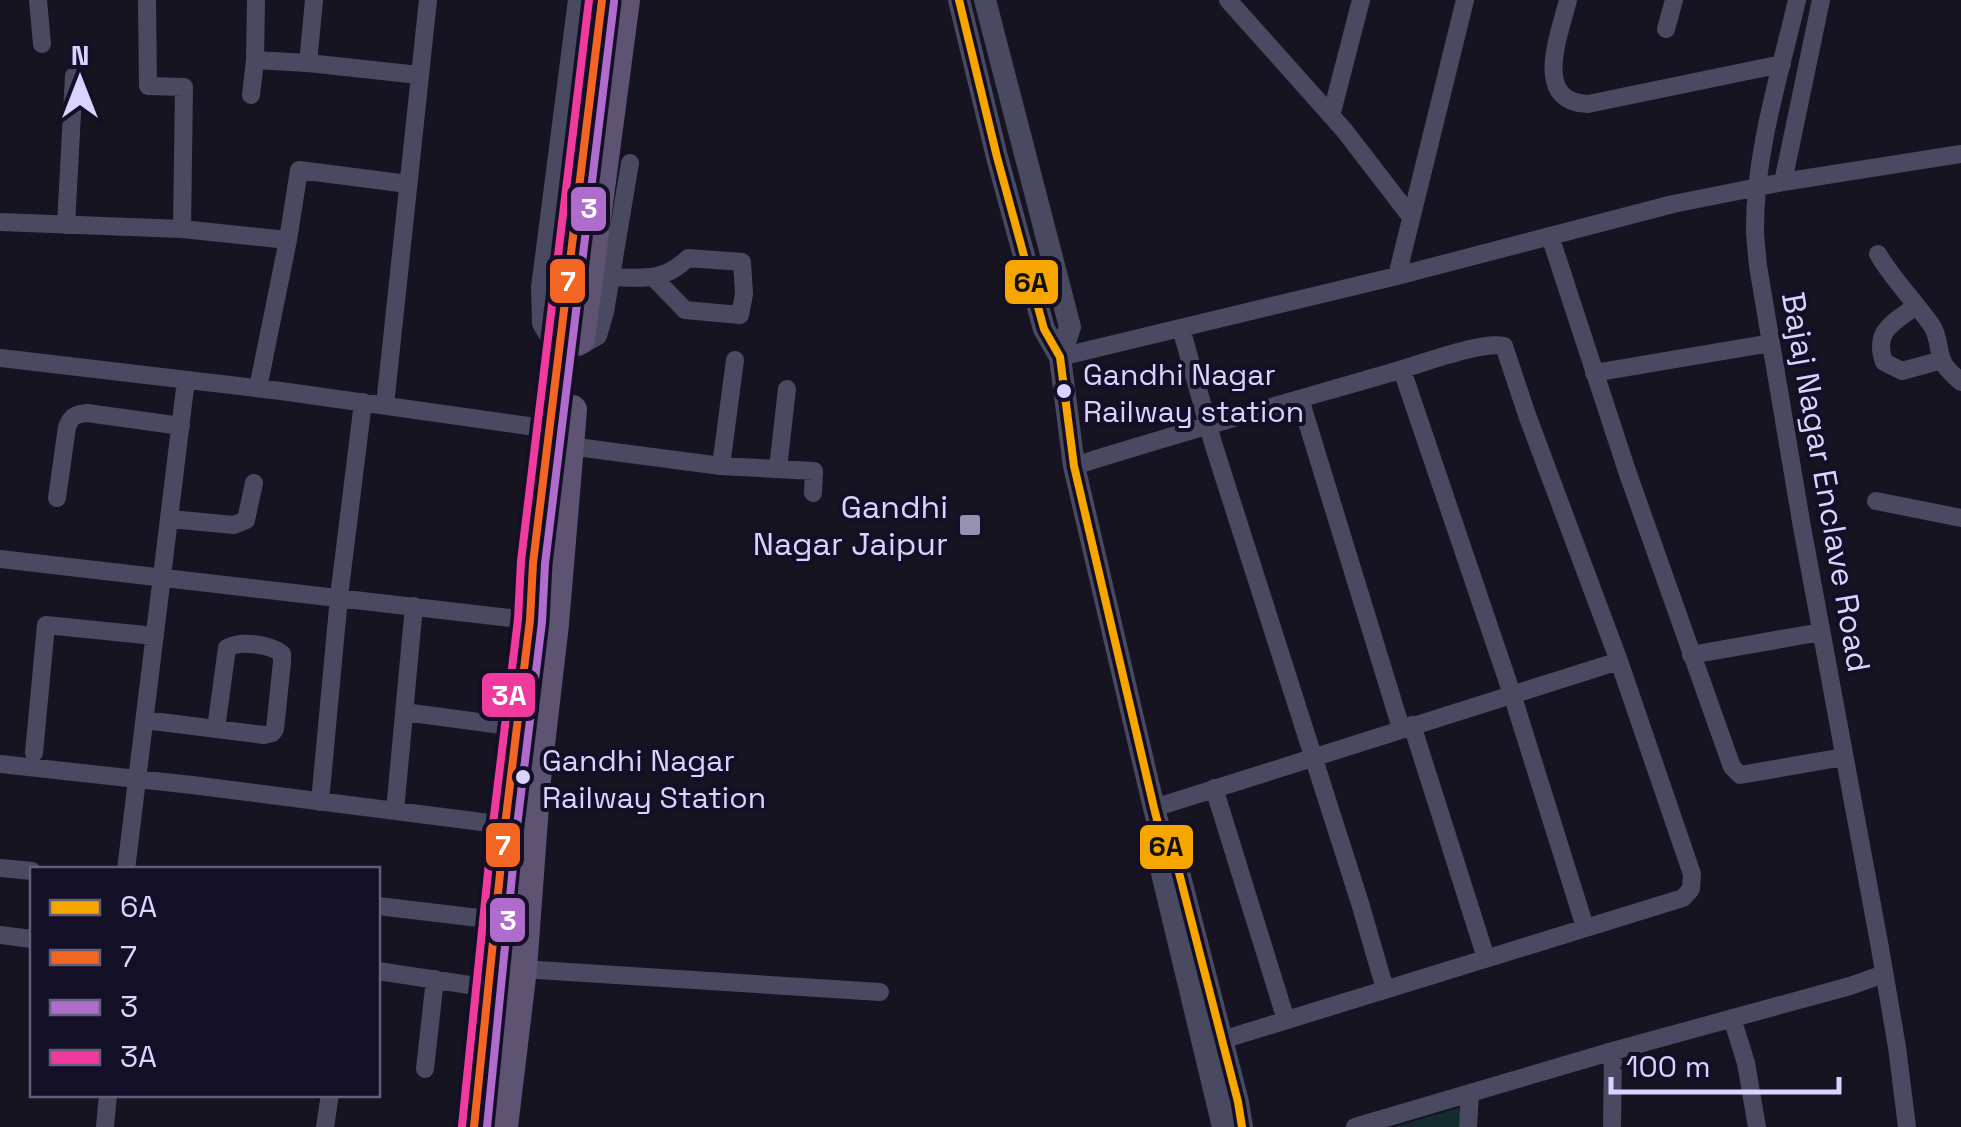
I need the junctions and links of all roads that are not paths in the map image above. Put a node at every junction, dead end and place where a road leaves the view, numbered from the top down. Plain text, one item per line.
1 (38, 0) edge
2 (147, 0) edge
3 (256, 0) edge
4 (314, 0) edge
5 (428, 0) edge
6 (579, 0) edge
7 (602, 0) edge
8 (626, 0) edge
9 (959, 0) edge
10 (984, 0) edge
11 (1228, 0) edge
12 (1361, 0) edge
13 (1465, 0) edge
14 (1568, 0) edge
15 (1674, 0) edge
16 (1797, 0) edge
17 (1821, 0) edge
18 (1666, 29) dead end
19 (42, 44) dead end
20 (255, 60) junction
21 (308, 63) junction
22 (1782, 64) junction
23 (419, 75) junction
24 (74, 76) dead end
25 (251, 95) dead end
26 (1331, 116) junction
27 (1961, 154) edge
28 (630, 163) dead end
29 (1783, 182) junction
30 (408, 184) junction
31 (1758, 188) junction
32 (1411, 217) junction
33 (0, 222) edge
34 (66, 224) junction
35 (182, 229) junction
36 (1550, 236) junction
37 (288, 240) junction
38 (1878, 254) dead end
39 (611, 276) junction
40 (1398, 276) junction
41 (656, 278) junction
42 (1916, 306) junction
43 (573, 314) junction
44 (1181, 328) junction
45 (1771, 343) junction
46 (568, 347) junction
47 (1060, 357) junction
48 (2, 358) edge
49 (735, 360) dead end
50 (1942, 360) junction
51 (1402, 370) junction
52 (1594, 373) junction
53 (186, 380) junction
54 (1961, 382) edge
55 (258, 388) junction
56 (787, 389) dead end
57 (1300, 400) junction
58 (363, 402) junction
59 (385, 406) junction
60 (1208, 424) junction
61 (181, 426) junction
62 (559, 437) junction
63 (721, 466) junction
64 (1074, 466) junction
65 (778, 468) junction
66 (254, 484) dead end
67 (812, 493) dead end
68 (57, 498) dead end
69 (1876, 502) dead end
70 (1961, 518) edge
71 (170, 519) junction
72 (0, 559) edge
73 (162, 579) junction
74 (340, 598) junction
75 (414, 606) junction
76 (542, 622) junction
77 (1821, 632) junction
78 (156, 636) junction
79 (1691, 655) junction
80 (1619, 660) junction
81 (1512, 694) junction
82 (404, 712) junction
83 (146, 720) junction
84 (517, 727) junction
85 (1407, 727) junction
86 (216, 729) junction
87 (34, 754) dead end
88 (1312, 756) junction
89 (1844, 757) junction
90 (0, 764) edge
91 (138, 779) junction
92 (1214, 788) junction
93 (320, 802) junction
94 (1154, 808) junction
95 (395, 811) junction
96 (505, 826) junction
97 (1162, 839) junction
98 (126, 867) edge
99 (0, 868) edge
100 (30, 871) edge
101 (380, 906) edge
102 (496, 920) junction
103 (1585, 928) junction
104 (0, 935) edge
105 (30, 939) edge
106 (1486, 958) junction
107 (522, 969) junction
108 (380, 971) edge
109 (1884, 974) junction
110 (435, 978) junction
111 (489, 988) junction
112 (1385, 988) junction
113 (880, 992) dead end
114 (1732, 1018) junction
115 (1286, 1020) junction
116 (1222, 1040) junction
117 (1613, 1051) junction
118 (425, 1069) dead end
119 (1470, 1092) junction
120 (108, 1097) edge
121 (330, 1097) edge
122 (105, 1127) edge
123 (325, 1127) edge
124 (474, 1127) edge
125 (503, 1127) edge
126 (1223, 1127) edge
127 (1242, 1127) edge
128 (1354, 1127) edge
129 (1468, 1127) edge
130 (1612, 1127) edge
131 (1757, 1127) edge
132 (1907, 1127) edge

1 - 19 street
2 - 35 street
3 - 20 street
4 - 21 street
5 - 23 street
6 - 46 street
7 - 43 main road
8 - 43 main road
9 - 47 street
10 - 47 street
11 - 26 street
12 - 26 street
13 - 32 street
14 - 22 street
15 - 18 street
16 - 22 street, Bajaj Nagar Enclave Road
17 - 29 street
20 - 21 street
20 - 25 street
21 - 23 street
22 - 31 street, Bajaj Nagar Enclave Road
23 - 30 street
24 - 34 street
26 - 32 street
27 - 29 street
28 - 39 street
29 - 31 street
30 - 37 street
30 - 59 street
31 - 36 street
31 - 45 street, Bajaj Nagar Enclave Road
32 - 40 street
33 - 34 street
34 - 35 street
35 - 37 street
36 - 40 street
36 - 52 street
37 - 55 street
38 - 42 street
39 - 41 street
39 - 46 street
40 - 44 street
41 - 41 street
42 - 50 street
42 - 50 street
43 - 46 main road
44 - 47 street
44 - 60 street
45 - 52 street
45 - 77 street, Bajaj Nagar Enclave Road
46 - 62 main road
47 - 64 street
48 - 53 street
49 - 63 street
50 - 54 street
51 - 57 street
51 - 80 street
51 - 81 street
52 - 79 street
53 - 55 street
53 - 61 street
55 - 58 street
56 - 65 street
57 - 60 street
57 - 85 street
58 - 59 street
58 - 74 street
59 - 62 street
60 - 64 street
60 - 88 street
61 - 68 street
61 - 71 street
62 - 63 street
62 - 76 main road
63 - 65 street
64 - 94 street
65 - 67 street
66 - 71 street
69 - 70 street
71 - 73 street
72 - 73 street
73 - 74 street
73 - 78 street
74 - 75 street
74 - 93 street
75 - 76 street
75 - 82 street
76 - 84 main road
76 - 107 main road
77 - 79 street
77 - 89 street, Bajaj Nagar Enclave Road
78 - 83 street
78 - 87 street
79 - 89 street
80 - 81 street
80 - 103 street
81 - 85 street
81 - 103 street
82 - 84 street
82 - 95 street
83 - 86 street
83 - 91 street
84 - 96 main road
85 - 88 street
85 - 106 street
86 - 86 street
88 - 92 street
88 - 112 street
89 - 109 street, Bajaj Nagar Enclave Road
90 - 91 street
91 - 93 street
91 - 98 street
92 - 94 street
92 - 115 street
93 - 95 street
94 - 97 street
95 - 96 street
96 - 102 main road
97 - 116 street
97 - 126 street
99 - 100 street
101 - 102 street
102 - 111 main road
103 - 106 street
104 - 105 street
106 - 112 street
107 - 113 street
107 - 125 main road
108 - 110 street
109 - 114 street
109 - 132 street, Bajaj Nagar Enclave Road
110 - 111 street
110 - 118 street
111 - 124 main road
112 - 115 street
114 - 117 street
114 - 131 street
115 - 116 street
116 - 127 street
117 - 119 street
117 - 130 street
119 - 128 street
119 - 129 street
120 - 122 street
121 - 123 street

